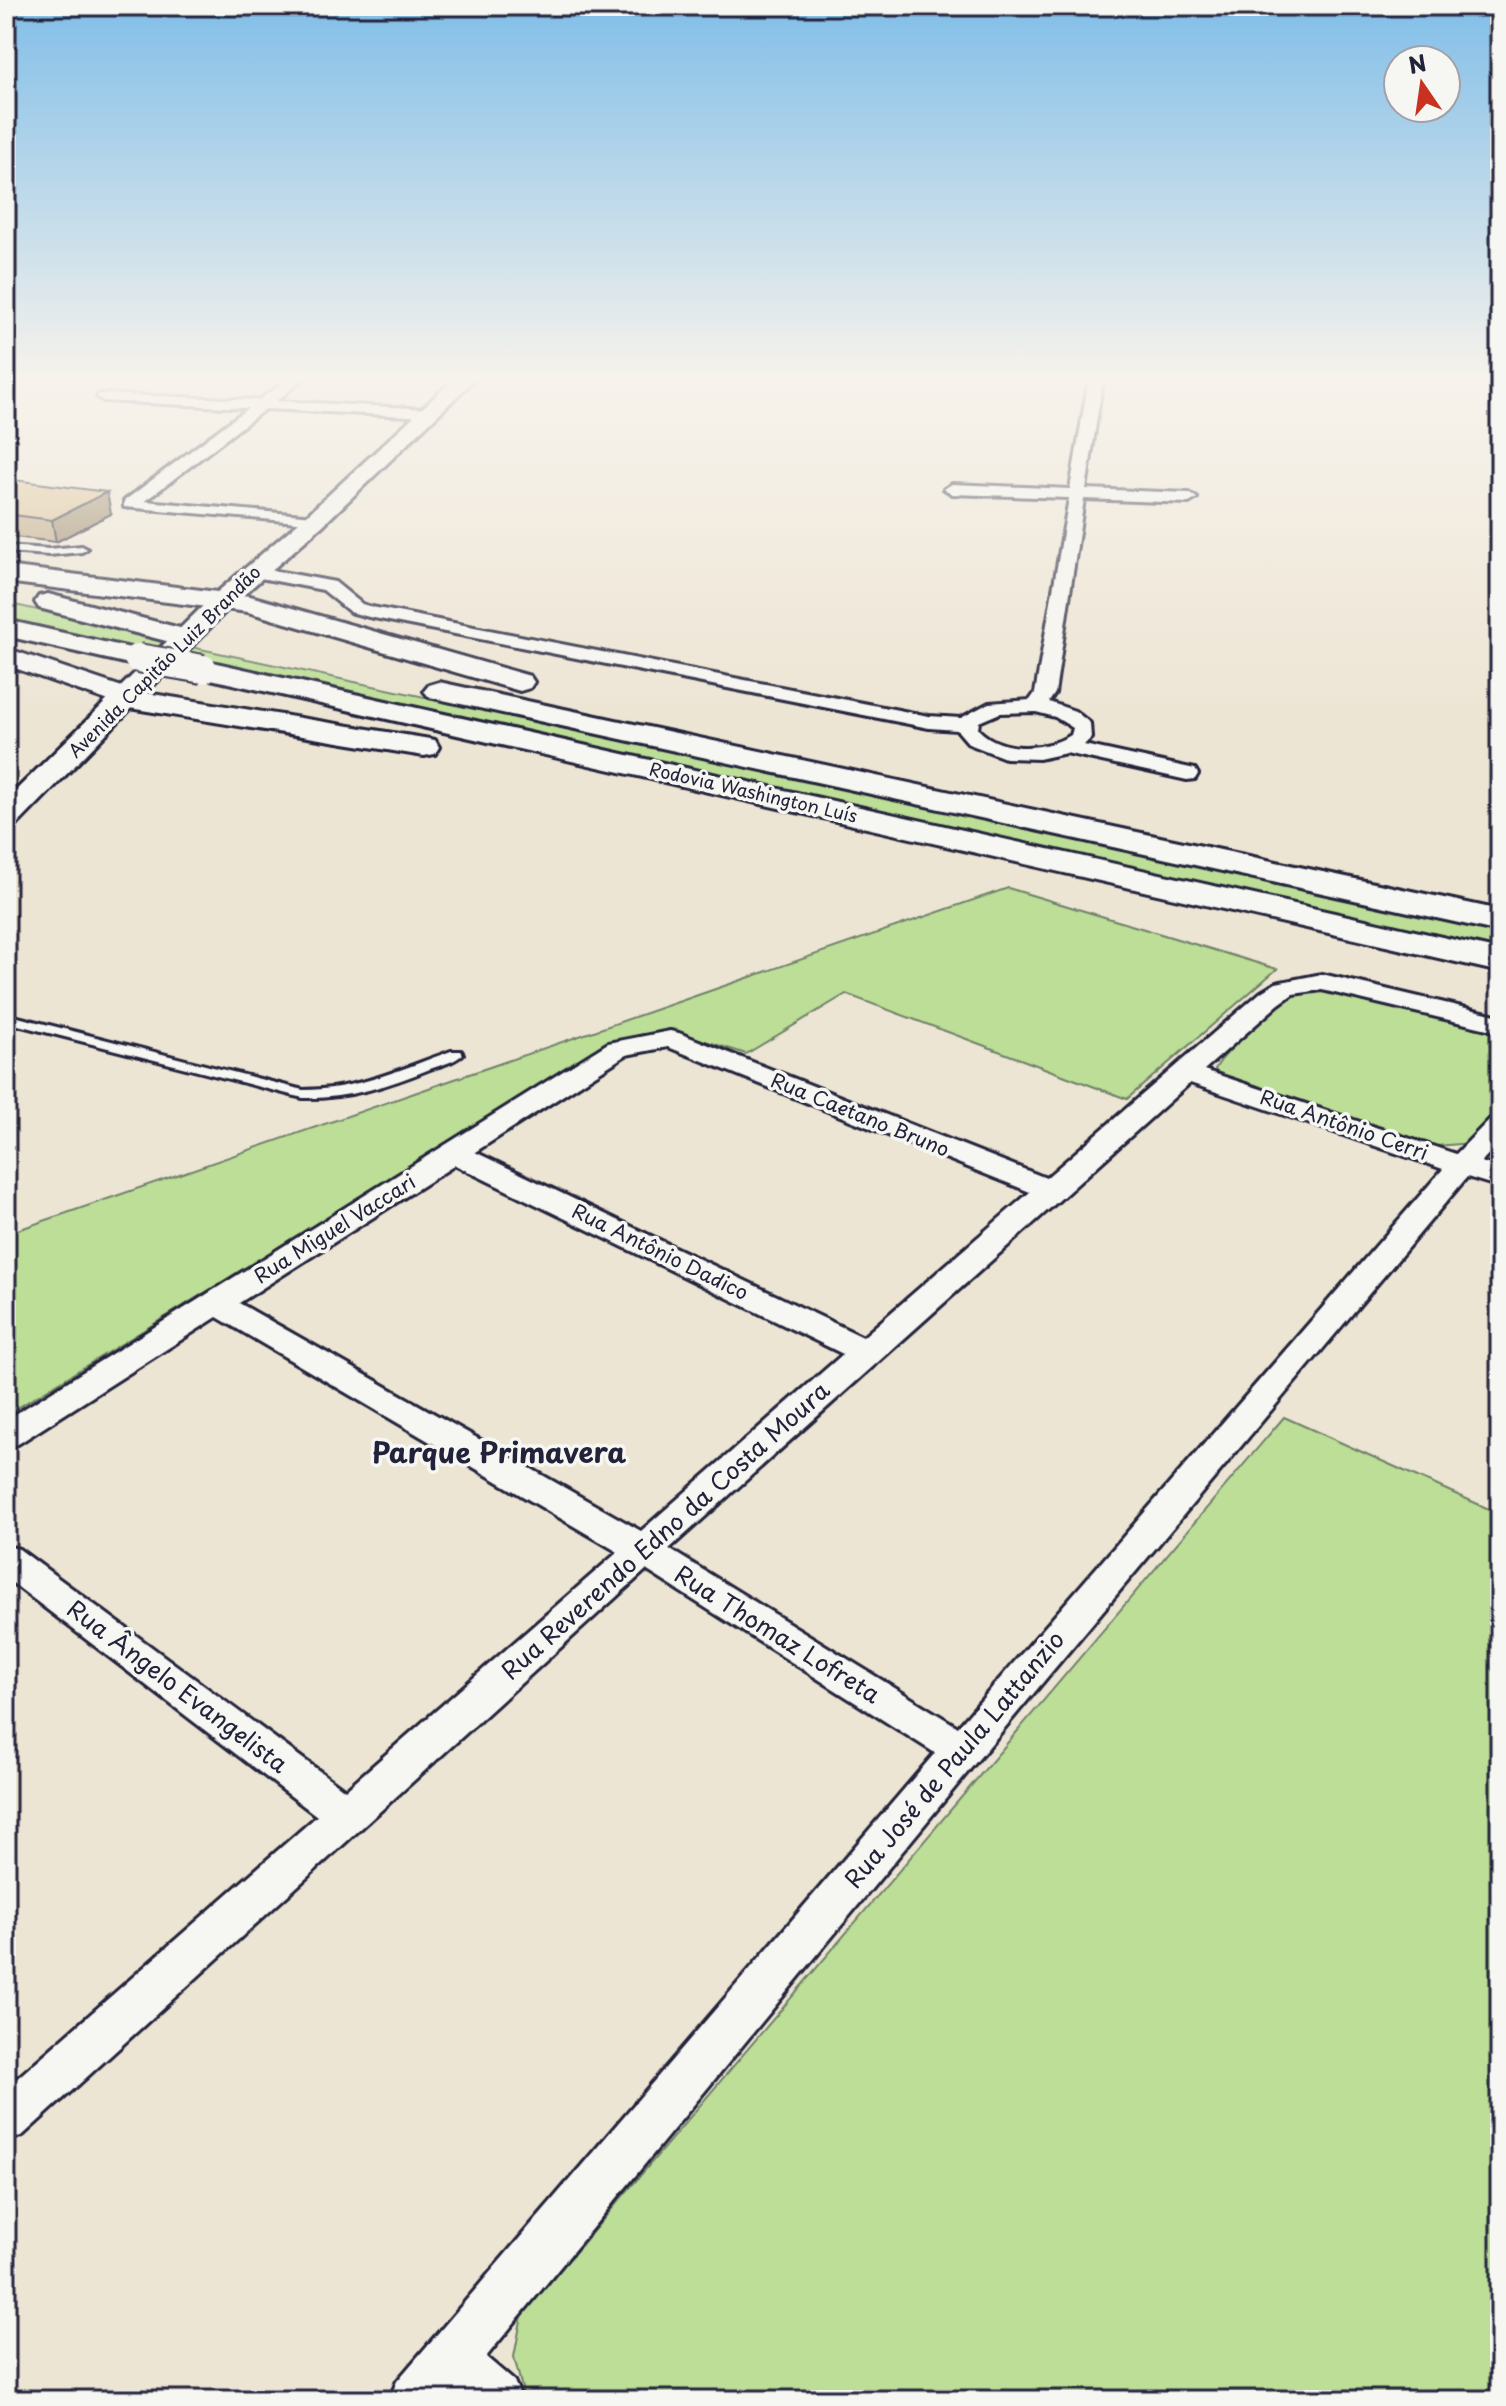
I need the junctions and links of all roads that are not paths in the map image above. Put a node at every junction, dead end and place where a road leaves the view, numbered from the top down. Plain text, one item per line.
1 (146, 490) edge
2 (347, 490) edge
3 (992, 490) edge
4 (1077, 493) junction
5 (1189, 498) dead end
6 (314, 521) junction
7 (6, 549) edge
8 (82, 549) dead end
9 (255, 572) junction
10 (6, 574) edge
11 (6, 594) edge
12 (224, 599) junction
13 (6, 628) edge
14 (6, 656) edge
15 (212, 657) junction
16 (129, 699) junction
17 (1036, 706) junction
18 (967, 724) junction
19 (1066, 747) junction
20 (821, 772) junction
21 (1187, 774) dead end
22 (852, 815) junction
23 (6, 818) edge
24 (1500, 921) edge
25 (1500, 961) edge
26 (6, 1018) edge
27 (1500, 1024) edge
28 (670, 1039) joint
29 (456, 1054) dead end
30 (1187, 1073) junction
31 (1500, 1125) edge
32 (454, 1153) junction
33 (1461, 1166) junction
34 (1500, 1178) edge
35 (1050, 1190) junction
36 (217, 1304) junction
37 (866, 1352) junction
38 (6, 1436) edge
39 (643, 1551) junction
40 (6, 1559) edge
41 (962, 1750) junction
42 (345, 1817) junction
43 (6, 2119) edge
44 (450, 2360) junction
45 (416, 2400) edge
46 (495, 2400) edge

1 - 6 street
2 - 6 main road, Avenida Capitão Luiz Brandão
3 - 4 street
4 - 5 street
4 - 17 street
6 - 9 main road, Avenida Capitão Luiz Brandão
7 - 8 lane
9 - 12 main road, Avenida Capitão Luiz Brandão
9 - 18 street
10 - 12 highway
11 - 15 highway, Rodovia Washington Luís
12 - 16 main road, Avenida Capitão Luiz Brandão
12 - 20 highway
13 - 15 highway, Rodovia Washington Luís, bridge
14 - 16 highway
15 - 20 highway, Rodovia Washington Luís
15 - 22 highway, Rodovia Washington Luís
16 - 22 highway
16 - 23 main road, Avenida Capitão Luiz Brandão
17 - 18 street
17 - 19 street
18 - 19 street
19 - 21 street
20 - 24 highway, Rodovia Washington Luís
22 - 25 highway, Rodovia Washington Luís
26 - 29 lane
27 - 30 street, Rua Reverendo Edno da Costa Moura
28 - 32 street, Rua Miguel Vaccari
28 - 35 street, Rua Caetano Bruno
30 - 33 street, Rua Antônio Cerri
30 - 35 street, Rua Reverendo Edno da Costa Moura
31 - 33 street, Rua José de Paula Lattanzio
32 - 36 street, Rua Miguel Vaccari
32 - 37 street, Rua Antônio Dadico
33 - 34 street, Rua Antônio Cerri
33 - 41 street, Rua José de Paula Lattanzio
35 - 37 street, Rua Reverendo Edno da Costa Moura
36 - 38 street, Rua Miguel Vaccari
36 - 39 street, Rua Thomaz Lofreta
37 - 39 street, Rua Reverendo Edno da Costa Moura
39 - 41 street, Rua Thomaz Lofreta
39 - 42 street, Rua Reverendo Edno da Costa Moura
40 - 42 street, Rua Ângelo Evangelista
41 - 44 street, Rua José de Paula Lattanzio
42 - 43 street, Rua Reverendo Edno da Costa Moura
44 - 45 street, Rua José de Paula Lattanzio
44 - 46 street

